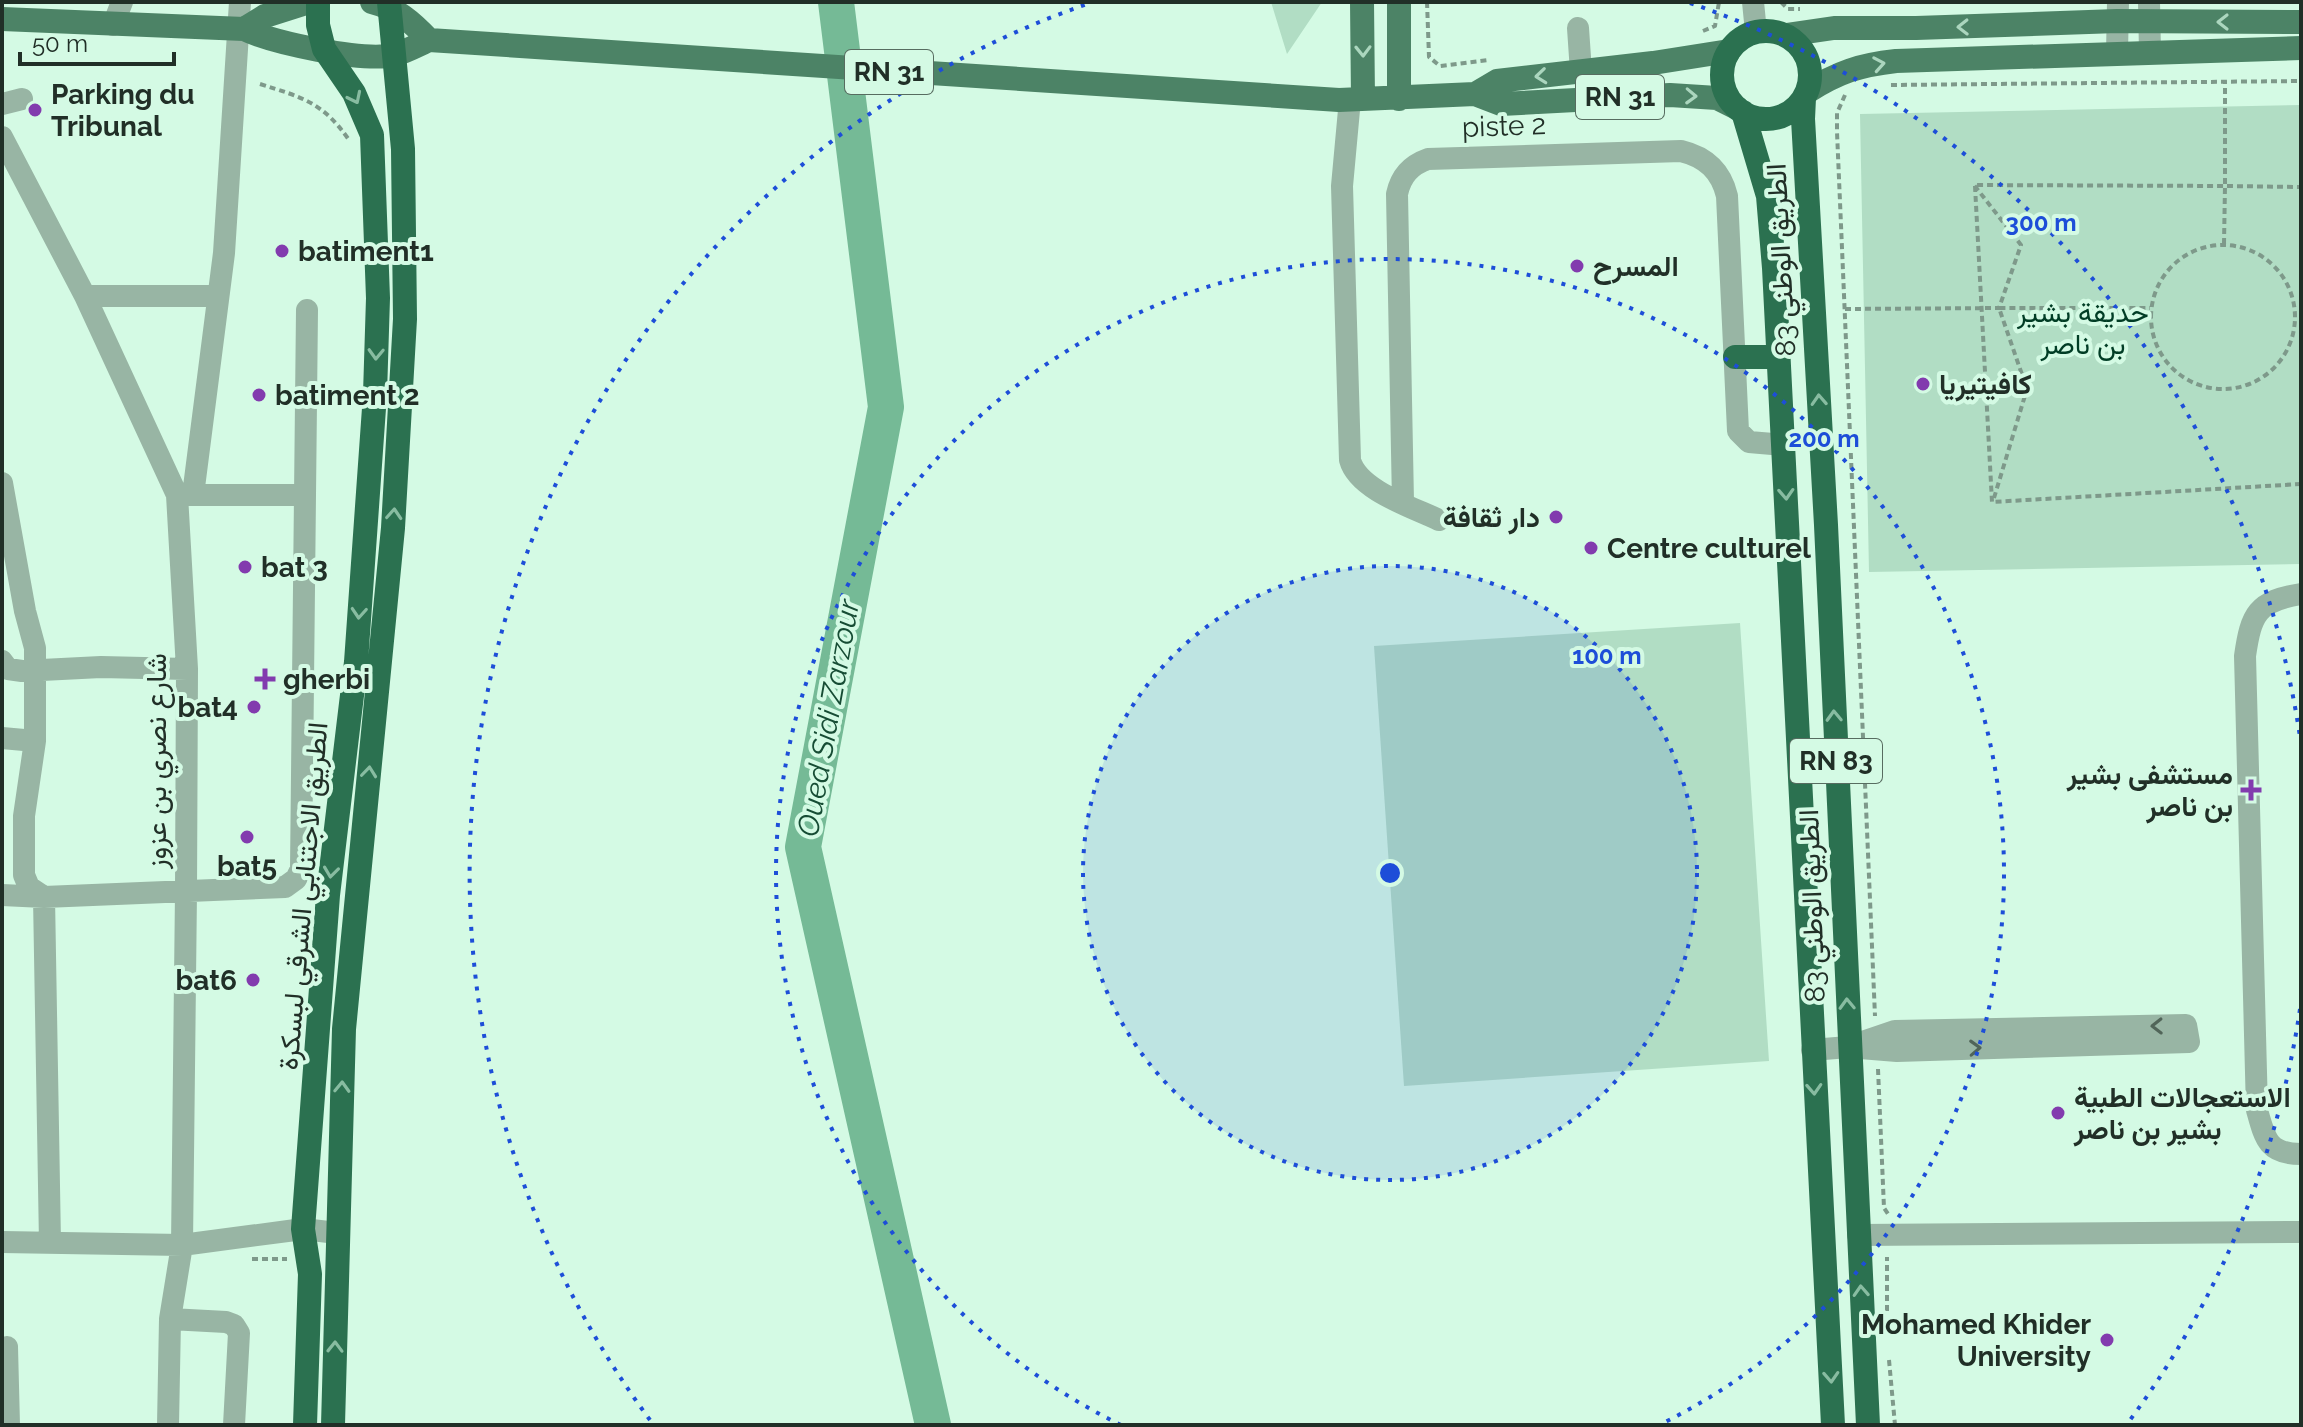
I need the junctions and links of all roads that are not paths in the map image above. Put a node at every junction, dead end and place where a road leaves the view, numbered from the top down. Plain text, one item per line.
1 (122, 2) edge
2 (240, 2) edge
3 (309, 2) edge
4 (318, 2) edge
5 (1362, 2) edge
6 (1399, 2) edge
7 (1753, 2) edge
8 (384, 3) edge
9 (2117, 12) edge
10 (2149, 12) edge
11 (2, 19) edge
12 (2301, 22) edge
13 (113, 25) junction
14 (1578, 28) dead end
15 (240, 30) junction
16 (1756, 32) junction
17 (1786, 35) junction
18 (434, 40) junction
19 (2301, 48) edge
20 (324, 49) junction
21 (1729, 51) junction
22 (2117, 53) junction
23 (2150, 53) junction
24 (394, 55) junction
25 (1581, 72) junction
26 (1475, 94) junction
27 (1805, 95) junction
28 (1399, 99) junction
29 (1351, 100) junction
30 (1740, 110) junction
31 (2, 137) edge
32 (85, 296) junction
33 (218, 296) junction
34 (307, 310) dead end
35 (1735, 357) junction
36 (1779, 357) junction
37 (1784, 445) junction
38 (2, 483) edge
39 (185, 495) junction
40 (305, 495) junction
41 (1403, 502) junction
42 (1439, 520) dead end
43 (2301, 594) edge
44 (2, 661) edge
45 (187, 669) junction
46 (36, 670) junction
47 (2, 738) edge
48 (35, 741) junction
49 (13, 816) edge
50 (186, 892) junction
51 (2, 895) edge
52 (44, 897) junction
53 (1886, 1042) junction
54 (1848, 1047) junction
55 (1812, 1050) junction
56 (2301, 1154) edge
57 (303, 1229) junction
58 (2301, 1232) edge
59 (337, 1233) junction
60 (1858, 1235) junction
61 (2, 1242) edge
62 (50, 1243) junction
63 (182, 1245) junction
64 (170, 1319) junction
65 (7, 1347) dead end
66 (9, 1425) edge
67 (168, 1425) edge
68 (234, 1425) edge
69 (305, 1425) edge
70 (333, 1425) edge
71 (1833, 1425) edge
72 (1868, 1425) edge

1 - 13 street
2 - 15 street
3 - 15 main road, RN 31
4 - 20 highway, الطريق الاجتنابي الشرقي لبسكرة
5 -> 29 main road
6 - 28 main road
7 - 16 street
8 - 18 main road
8 - 24 highway, الطريق الاجتنابي الشرقي لبسكرة
9 - 10 main road
9 -> 17 main road
9 - 22 street
12 -> 10 main road
10 - 23 street
11 - 13 main road, RN 31
13 - 15 main road, RN 31
14 - 25 street
15 - 20 main road, RN 31
15 - 33 street
16 - 17 highway
16 - 21 highway
17 - 27 highway
18 - 24 main road, RN 31
18 - 29 main road, RN 31
19 - 23 main road
20 - 24 main road, RN 31
20 -> 57 highway, الطريق الاجتنابي الشرقي لبسكرة
21 - 25 main road, RN 31
21 - 30 highway
22 - 23 main road
27 -> 22 main road
59 -> 24 highway, الطريق الاجتنابي الشرقي لبسكرة
25 -> 26 main road, RN 31
26 - 28 main road, RN 31
26 -> 30 main road, RN 31
27 - 30 highway
54 -> 27 highway, الطريق الوطني 83 / RN 83
28 - 29 main road, RN 31
29 - 41 street
30 - 36 highway, الطريق الوطني 83 / RN 83
31 - 32 street, شارع نصري بن عزوز
32 - 33 street
32 - 39 street, شارع نصري بن عزوز
33 - 39 street
34 - 40 street
35 - 36 highway
35 - 37 street, piste 2
35 - 41 street, piste 2
36 - 37 highway, الطريق الوطني 83 / RN 83
37 -> 55 highway, الطريق الوطني 83 / RN 83
38 - 46 street
39 - 40 street
39 - 45 street, شارع نصري بن عزوز
40 - 50 street
41 - 42 street
43 - 56 street
44 - 46 street
45 - 46 street
45 - 50 street, شارع نصري بن عزوز
46 - 48 street
47 - 48 street
48 - 49 street
49 - 52 street
50 - 52 street
50 - 63 street, شارع نصري بن عزوز
51 - 52 street
52 - 62 street
53 -> 53 street
53 - 54 street
54 - 55 street
54 - 60 highway, الطريق الوطني 83 / RN 83
55 -> 71 highway, الطريق الوطني 83 / RN 83
57 - 59 street
57 - 63 street
57 - 69 highway, الطريق الاجتنابي الشرقي لبسكرة
58 - 60 street
70 -> 59 highway, الطريق الاجتنابي الشرقي لبسكرة
72 -> 60 highway, الطريق الوطني 83 / RN 83
61 - 62 street
62 - 63 street
63 - 64 street, شارع نصري بن عزوز
64 - 67 street, شارع نصري بن عزوز
64 - 68 street
65 - 66 street

